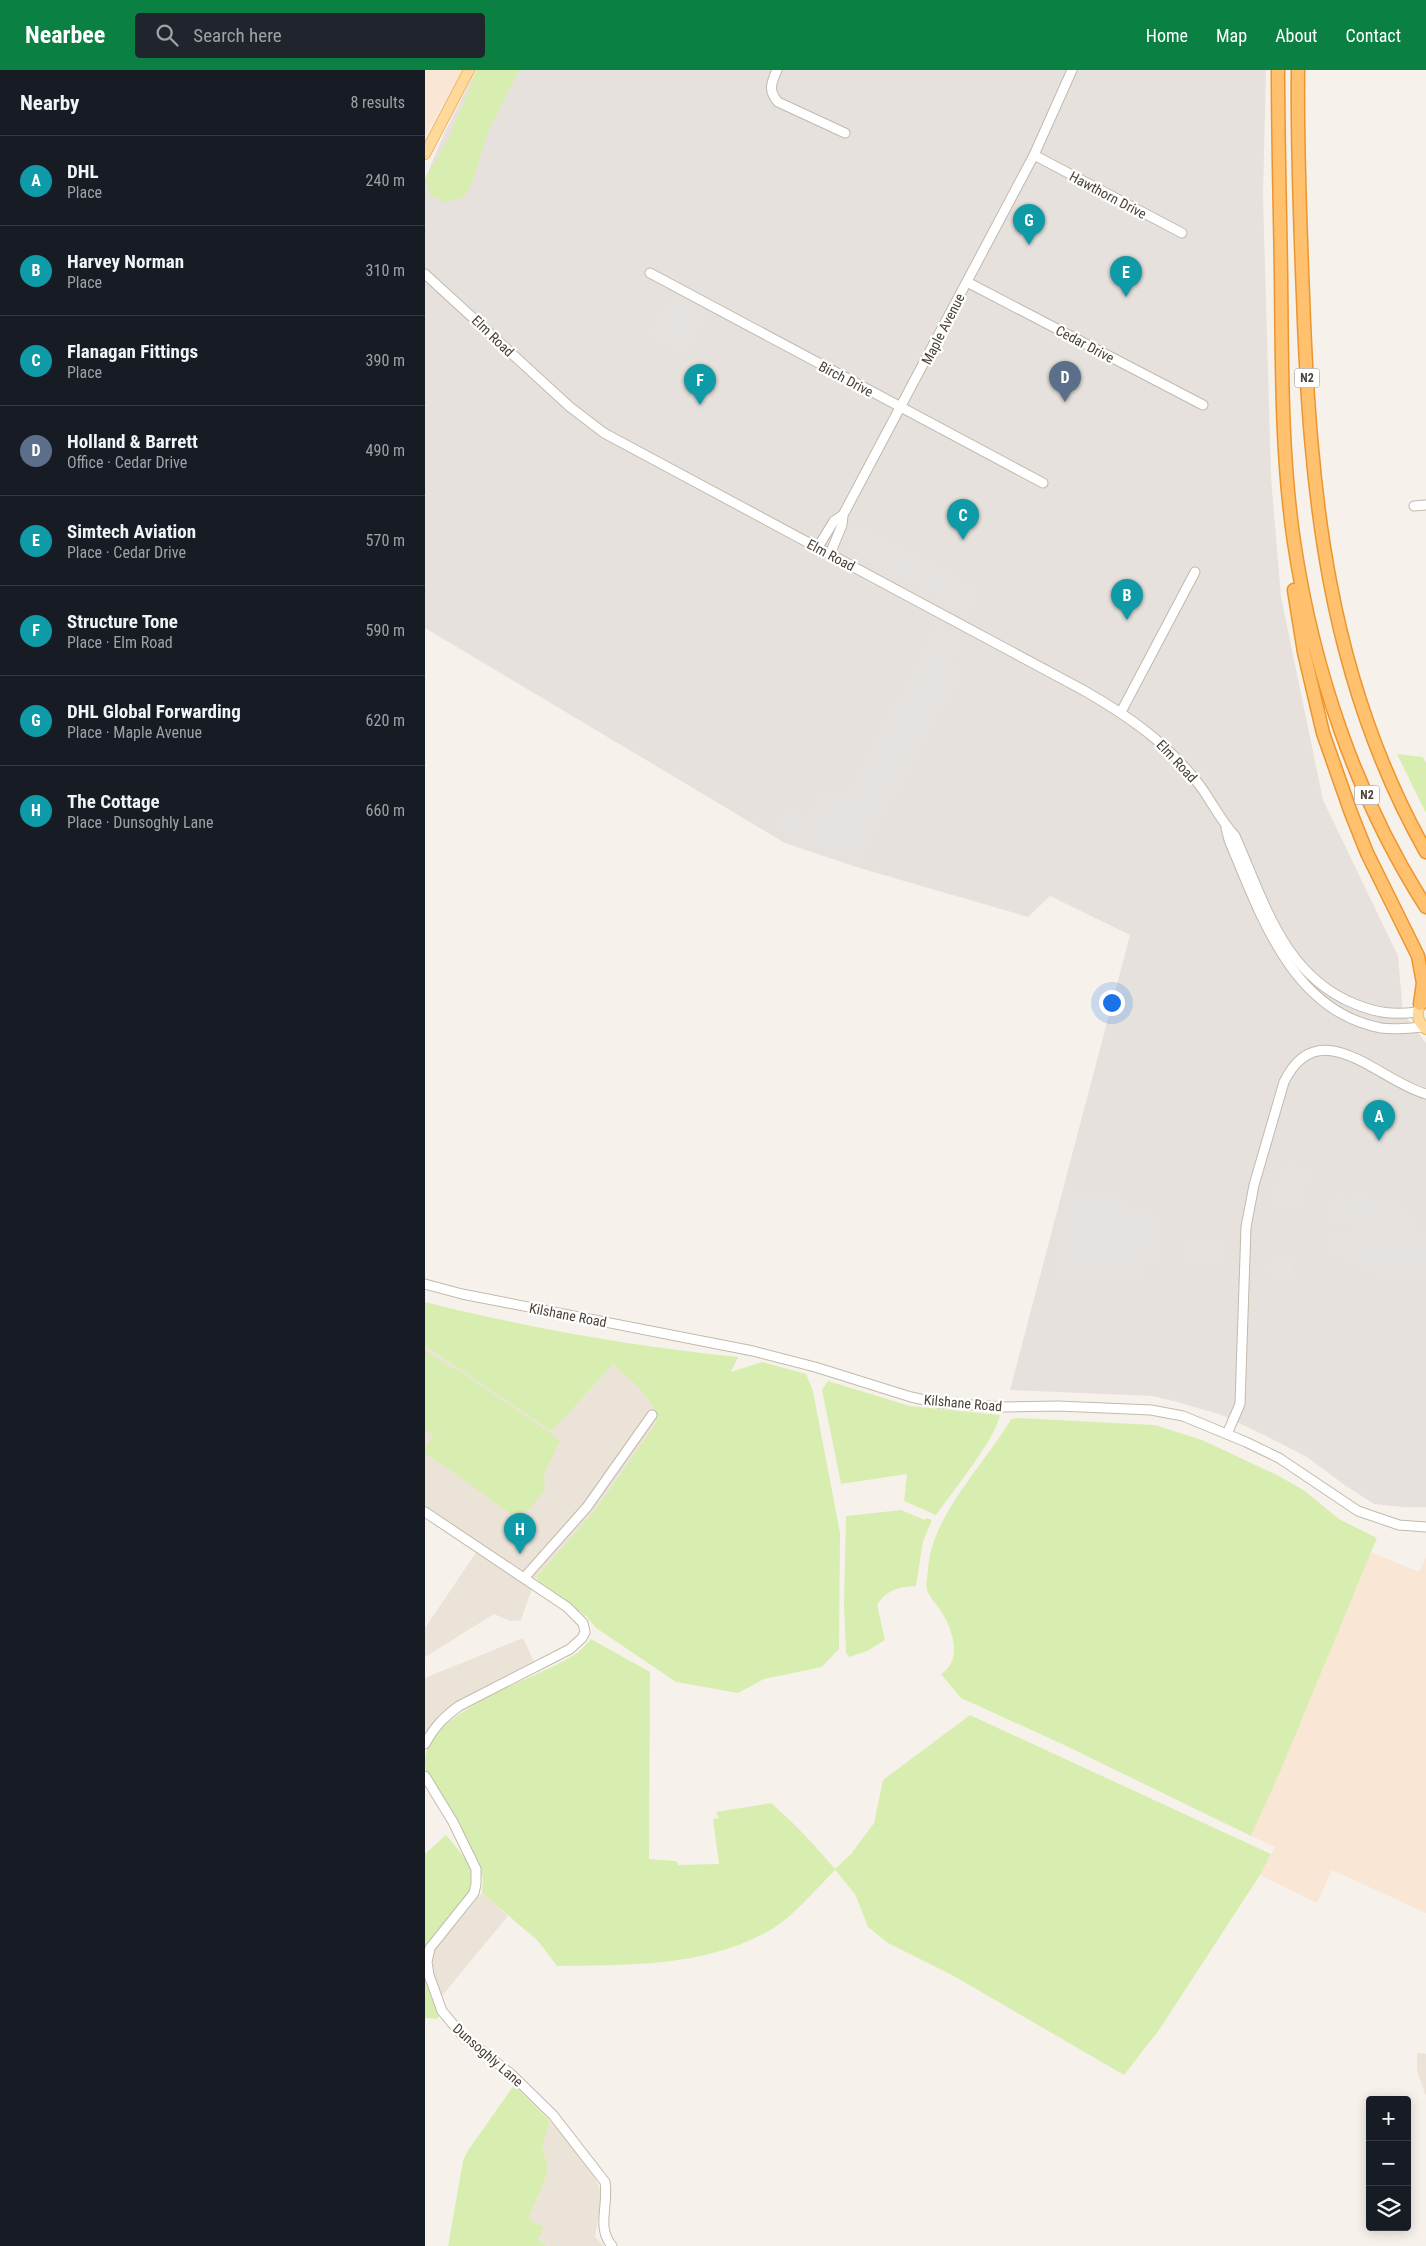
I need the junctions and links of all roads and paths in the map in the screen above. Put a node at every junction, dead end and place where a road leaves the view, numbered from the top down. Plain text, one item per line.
1 (469, 70) edge
2 (777, 70) edge
3 (1072, 70) edge
4 (1278, 70) edge
5 (1298, 70) edge
6 (845, 133) dead end
7 (425, 154) edge
8 (1035, 155) junction
9 (1181, 233) dead end
10 (1280, 236) junction
11 (650, 273) dead end
12 (425, 274) edge
13 (430, 281) edge
14 (967, 282) junction
15 (1203, 404) dead end
16 (901, 408) junction
17 (1043, 483) dead end
18 (1426, 505) edge
19 (1414, 506) dead end
20 (843, 516) junction
21 (818, 548) junction
22 (830, 554) junction
23 (1195, 572) dead end
24 (1121, 712) junction
25 (1225, 825) junction
26 (1426, 852) edge
27 (1426, 906) edge
28 (1421, 1005) edge
29 (1424, 1028) edge
30 (1426, 1094) edge
31 (425, 1284) edge
32 (652, 1415) dead end
33 (1227, 1434) junction
34 (425, 1512) edge
35 (1426, 1527) edge
36 (524, 1578) junction
37 (425, 1744) edge
38 (425, 1776) edge
39 (612, 2246) edge

1 - 7 main road
2 - 6 street
3 - 8 street, Maple Avenue
4 - 10 highway, N2
5 - 26 highway, N2
8 - 9 street, Hawthorn Drive
8 - 14 street, Maple Avenue
10 - 27 highway, N2
10 - 28 highway
11 - 16 street, Birch Drive
12 - 13 street, Elm Road
13 - 21 street, Elm Road
14 - 15 street, Cedar Drive
14 - 16 street, Maple Avenue
16 - 17 street, Birch Drive
16 - 20 street, Maple Avenue
18 - 19 street
20 - 21 street, Maple Avenue
20 - 22 street, Maple Avenue
21 - 22 street, Elm Road
22 - 24 street, Elm Road
23 - 24 street
24 - 25 street, Elm Road
25 - 28 street, Elm Road
25 - 29 street, Elm Road
28 - 29 main road
30 - 33 street
31 - 33 street, Kilshane Road
32 - 36 street
33 - 35 street, Kilshane Road
34 - 36 street
36 - 37 street
38 - 39 street, Dunsoghly Lane

